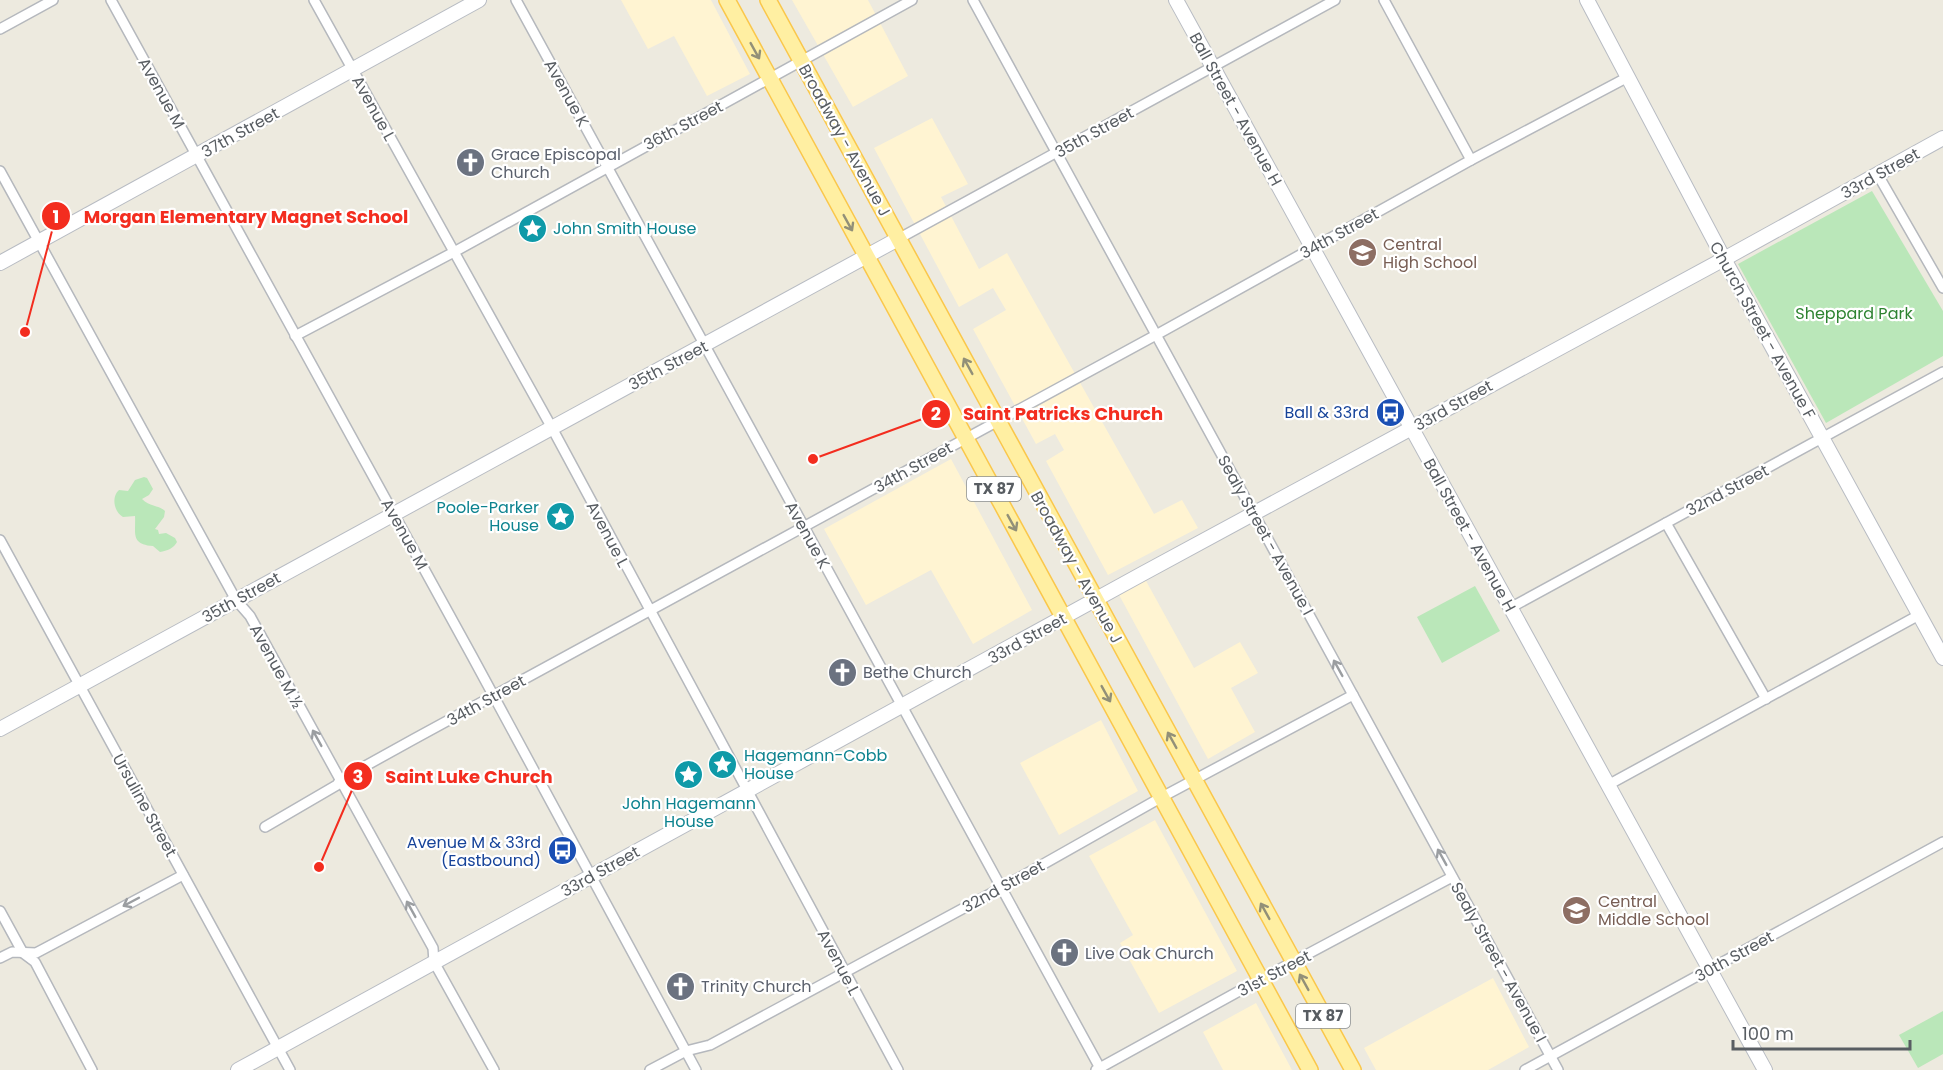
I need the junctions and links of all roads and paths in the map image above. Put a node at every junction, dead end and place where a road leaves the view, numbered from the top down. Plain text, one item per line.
1 (53, 0) edge
2 (111, 0) edge
3 (314, 0) edge
4 (479, 0) edge
5 (516, 0) edge
6 (727, 0) edge
7 (768, 0) edge
8 (912, 0) edge
9 (973, 0) edge
10 (1176, 0) edge
11 (1335, 0) edge
12 (1384, 0) edge
13 (1587, 0) edge
14 (0, 29) edge
15 (801, 60) junction
16 (1213, 67) junction
17 (353, 70) junction
18 (1628, 77) junction
19 (770, 78) junction
20 (1943, 138) edge
21 (1056, 152) junction
22 (196, 156) junction
23 (1471, 160) junction
24 (607, 166) junction
25 (0, 171) edge
26 (1878, 175) junction
27 (898, 238) junction
28 (39, 241) junction
29 (1312, 248) junction
30 (454, 252) junction
31 (867, 256) junction
32 (1724, 259) junction
33 (0, 263) edge
34 (1943, 288) edge
35 (1156, 335) junction
36 (295, 336) junction
37 (705, 345) junction
38 (1943, 372) edge
39 (998, 420) junction
40 (552, 428) junction
41 (1411, 428) junction
42 (966, 438) junction
43 (1822, 438) junction
44 (1254, 513) junction
45 (394, 514) junction
46 (1666, 523) junction
47 (804, 526) junction
48 (0, 540) edge
49 (1095, 599) junction
50 (236, 600) junction
51 (1510, 608) junction
52 (650, 611) junction
53 (1919, 615) junction
54 (1064, 617) junction
55 (1943, 658) edge
56 (79, 685) junction
57 (1353, 695) junction
58 (494, 696) junction
59 (1766, 699) junction
60 (902, 706) junction
61 (0, 729) edge
62 (340, 780) junction
63 (1194, 780) junction
64 (1608, 785) junction
65 (747, 791) junction
66 (1162, 797) junction
67 (265, 827) dead end
68 (1943, 842) edge
69 (183, 875) junction
70 (591, 876) junction
71 (1452, 877) junction
72 (1001, 888) junction
73 (0, 911) edge
74 (23, 953) junction
75 (0, 958) edge
76 (434, 962) junction
77 (1293, 962) junction
78 (1709, 969) junction
79 (845, 973) junction
80 (1261, 979) junction
81 (278, 1048) junction
82 (686, 1051) junction
83 (1550, 1056) junction
84 (1099, 1069) edge
85 (92, 1070) edge
86 (237, 1070) edge
87 (290, 1070) edge
88 (494, 1070) edge
89 (650, 1070) edge
90 (696, 1070) edge
91 (898, 1070) edge
92 (1311, 1070) edge
93 (1353, 1070) edge
94 (1525, 1070) edge
95 (1558, 1070) edge
96 (1765, 1070) edge

1 - 14 street
2 - 22 street, Avenue M
3 - 17 street, Avenue L
4 - 17 street, 37th Street
5 - 24 street, Avenue K
6 -> 19 main road, TX 87
7 - 15 main road, Broadway - Avenue J / TX 87
8 - 15 street, 36th Street
9 - 21 street, Sealy Street - Avenue I
10 - 16 street, Ball Street - Avenue H
11 - 16 street, 35th Street
12 - 23 street
13 - 18 street, Church Street - Avenue F
15 - 19 street, 36th Street
15 - 27 main road, Broadway - Avenue J / TX 87
16 - 21 street, 35th Street
16 - 29 street, Ball Street - Avenue H
17 - 22 street, 37th Street
17 - 30 street, Avenue L
18 - 23 street, 34th Street
18 - 32 street, Church Street - Avenue F
19 - 24 street, 36th Street
19 -> 31 main road, TX 87
20 - 26 street, 33rd Street
21 - 27 street, 35th Street
21 - 35 street, Sealy Street - Avenue I
22 - 28 street, 37th Street
22 - 36 street, Avenue M
23 - 29 street, 34th Street
24 - 30 street, 36th Street
24 - 37 street, Avenue K
25 - 28 street, Avenue M ½
26 - 32 street, 33rd Street
26 - 34 street
27 - 31 street, 35th Street
39 -> 27 main road, Broadway - Avenue J / TX 87
28 - 33 street, 37th Street
28 - 50 street, Avenue M ½
29 - 35 street, 34th Street
29 - 41 street, Ball Street - Avenue H
30 - 36 street, 36th Street
30 - 40 street, Avenue L
31 - 37 street, 35th Street
31 - 42 main road, TX 87
32 - 41 street, 33rd Street
32 - 43 street, Church Street - Avenue F
35 - 39 street, 34th Street
35 - 44 street, Sealy Street - Avenue I
36 - 45 street, Avenue M
37 - 40 street, 35th Street
37 - 47 street, Avenue K
38 - 43 street, 32nd Street
39 - 42 street, 34th Street
39 - 49 main road, Broadway - Avenue J / TX 87
40 - 45 street, 35th Street
40 - 52 street, Avenue L
41 - 44 street, 33rd Street
41 - 51 street, Ball Street - Avenue H
42 - 47 street, 34th Street
42 -> 54 main road, TX 87
43 - 46 street, 32nd Street
43 - 53 street, Church Street - Avenue F
44 - 49 street, 33rd Street
57 -> 44 street, Sealy Street - Avenue I
45 - 50 street, 35th Street
45 - 58 street, Avenue M
46 - 51 street, 32nd Street
46 - 59 street
47 - 52 street, 34th Street
47 - 60 street, Avenue K
48 - 56 street, Ursuline Street
49 - 54 street, 33rd Street
63 -> 49 main road, Broadway - Avenue J / TX 87
50 - 56 street, 35th Street
62 -> 50 street, Avenue M ½
51 - 64 street, Ball Street - Avenue H
52 - 58 street, 34th Street
52 - 65 street, Avenue L
53 - 55 street, Church Street - Avenue F
53 - 59 street
54 - 60 street, 33rd Street
54 -> 66 main road, TX 87
56 - 61 street, 35th Street
56 - 69 street, Ursuline Street
57 - 63 street, 32nd Street
71 -> 57 street, Sealy Street - Avenue I
58 - 62 street, 34th Street
58 - 70 street, Avenue M
59 - 64 street
60 - 65 street, 33rd Street
60 - 72 street, Avenue K
62 - 67 street, 34th Street
76 -> 62 street, Avenue M ½
63 - 66 street, 32nd Street
77 -> 63 main road, Broadway - Avenue J / TX 87
64 - 78 street, Ball Street - Avenue H
65 - 70 street, 33rd Street
65 - 79 street, Avenue L
66 - 72 street, 32nd Street
66 - 80 main road, TX 87
68 - 78 street, 30th Street
69 -> 74 street
69 - 81 street, Ursuline Street
70 - 76 street, 33rd Street
70 - 82 street, Avenue M
71 - 77 street, 31st Street
71 - 83 street, Sealy Street - Avenue I
72 - 79 street, 32nd Street
72 - 84 street, Avenue K
73 - 74 street
74 - 75 street
74 - 85 street
76 - 81 street, 33rd Street
76 - 88 street, Avenue M ½
77 - 80 street, 31st Street
93 -> 77 main road, Broadway - Avenue J / TX 87
78 - 83 street, 30th Street
78 - 96 street, Ball Street - Avenue H
79 - 82 street, 32nd Street
79 - 91 street, Avenue L
80 - 84 street, 31st Street
80 - 92 main road, TX 87
81 - 86 street, 33rd Street
81 - 87 street, Ursuline Street
82 - 89 street, 32nd Street
82 - 90 street, Avenue M
83 - 94 street, 30th Street
83 - 95 street, Sealy Street - Avenue I

